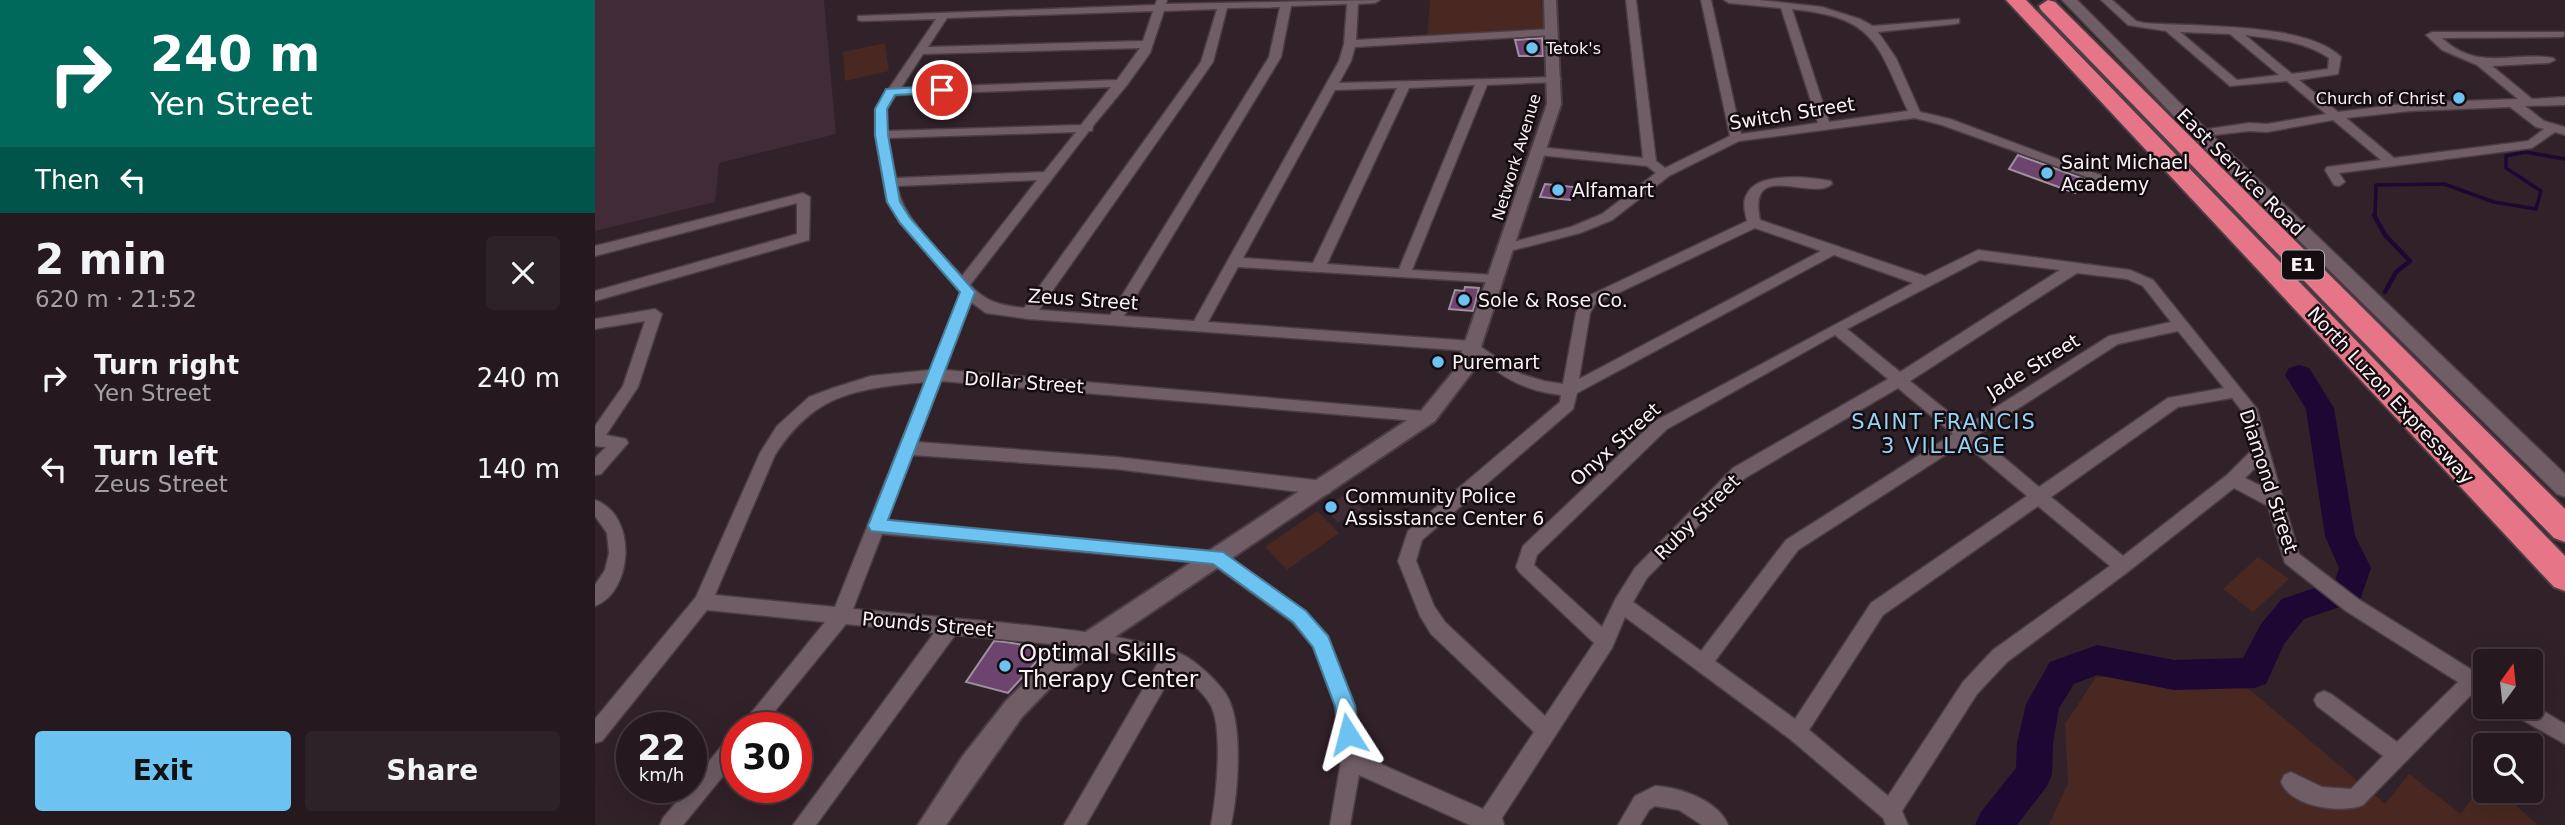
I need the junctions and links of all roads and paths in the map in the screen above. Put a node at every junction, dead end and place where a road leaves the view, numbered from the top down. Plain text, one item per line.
1 (1375, 0) edge
2 (1550, 0) edge
3 (1631, 0) edge
4 (1706, 0) edge
5 (1729, 0) edge
6 (2015, 0) edge
7 (2042, 0) edge
8 (2069, 0) edge
9 (2106, 0) edge
10 (1353, 1) edge
11 (1286, 3) junction
12 (1161, 4) edge
13 (1078, 5) edge
14 (1223, 5) junction
15 (1786, 8) junction
16 (944, 15) junction
17 (862, 18) dead end
18 (1955, 21) dead end
19 (2169, 29) junction
20 (1870, 30) junction
21 (2233, 31) junction
22 (1553, 32) junction
23 (2560, 34) dead end
24 (1148, 44) junction
25 (1350, 44) junction
26 (918, 51) junction
27 (2549, 60) dead end
28 (2481, 63) junction
29 (1555, 79) junction
30 (2288, 79) junction
31 (1482, 82) junction
32 (1123, 83) junction
33 (1404, 85) junction
34 (1331, 88) junction
35 (891, 92) junction
36 (2565, 101) edge
37 (2513, 103) junction
38 (2530, 103) junction
39 (1915, 114) junction
40 (2333, 116) junction
41 (1825, 127) junction
42 (1088, 128) junction
43 (2559, 130) edge
44 (881, 135) junction
45 (1736, 138) junction
46 (2206, 138) junction
47 (1539, 151) junction
48 (2390, 161) junction
49 (1650, 163) junction
50 (1664, 173) junction
51 (1050, 176) junction
52 (2100, 177) dead end
53 (889, 182) junction
54 (2339, 182) dead end
55 (1826, 184) dead end
56 (1754, 223) junction
57 (1506, 248) junction
58 (1835, 249) junction
59 (595, 251) edge
60 (1234, 262) junction
61 (2076, 267) junction
62 (1318, 268) junction
63 (1404, 274) junction
64 (1495, 280) junction
65 (1923, 281) junction
66 (965, 288) junction
67 (595, 296) edge
68 (1028, 314) junction
69 (1114, 320) junction
70 (595, 324) edge
71 (1199, 325) junction
72 (2182, 325) junction
73 (1836, 328) junction
74 (1472, 346) junction
75 (936, 375) junction
76 (1899, 380) junction
77 (1570, 390) junction
78 (2235, 392) junction
79 (1428, 416) junction
80 (1965, 434) junction
81 (595, 440) edge
82 (907, 448) junction
83 (2261, 452) junction
84 (2447, 454) junction
85 (595, 470) edge
86 (2233, 481) junction
87 (1324, 488) junction
88 (2565, 488) edge
89 (2040, 494) junction
90 (2276, 502) junction
91 (595, 508) edge
92 (877, 526) junction
93 (2565, 529) edge
94 (1216, 557) junction
95 (2123, 566) junction
96 (2565, 577) edge
97 (2565, 596) edge
98 (595, 598) edge
99 (702, 602) junction
100 (1622, 604) junction
101 (841, 616) junction
102 (951, 625) junction
103 (1092, 640) junction
104 (1605, 642) junction
105 (1171, 658) junction
106 (1703, 662) junction
107 (2473, 681) edge
108 (2473, 688) edge
109 (2323, 700) dead end
110 (762, 712) edge
111 (2538, 719) edge
112 (1547, 731) junction
113 (1797, 732) junction
114 (595, 734) edge
115 (2565, 735) edge
116 (2398, 755) junction
117 (1351, 761) junction
118 (721, 763) edge
119 (2291, 782) dead end
120 (1894, 818) edge
121 (1491, 823) edge
122 (670, 825) edge
123 (803, 825) edge
124 (931, 825) edge
125 (1074, 825) edge
126 (1221, 825) edge
127 (1339, 825) edge
128 (1628, 825) edge
129 (1718, 825) edge

1 - 10 street
2 - 22 street, Network Avenue
3 - 49 street
4 - 45 street
5 - 15 street
6 - 84 highway, North Luzon Expressway / E1
7 - 93 highway, North Luzon Expressway / E1
8 - 46 main road, East Service Road
9 - 19 street
10 - 11 street
10 - 25 street
11 - 14 street
11 - 69 street
12 - 13 street
12 - 14 street
12 - 24 street
13 - 16 street
14 - 68 street
15 - 20 street
15 - 41 street
16 - 17 street
16 - 26 street, Zeus Street
18 - 20 street
19 - 21 street
19 - 30 street
20 - 39 street
21 - 30 street
21 - 30 street
22 - 25 street
22 - 29 street, Network Avenue
23 - 28 street
24 - 26 street
24 - 32 street
25 - 34 street
26 - 35 street, Zeus Street
27 - 28 street
28 - 38 street
29 - 31 street
29 - 47 street, Network Avenue
30 - 40 street
31 - 33 street
31 - 63 street
32 - 35 street
32 - 42 street
33 - 34 street
33 - 62 street
34 - 60 street
35 - 44 street, Zeus Street
36 - 38 street
37 - 38 street
37 - 40 street
37 - 43 street
39 - 41 street, Switch Street
39 - 52 street, Switch Street
40 - 46 street
40 - 48 street
41 - 45 street, Switch Street
42 - 44 street
42 - 51 street
43 - 48 street
44 - 53 street, Zeus Street
45 - 50 street, Switch Street
46 - 88 main road, East Service Road
47 - 49 street
47 - 57 street, Network Avenue
48 - 54 street
49 - 50 street
50 - 57 street, Switch Street
51 - 53 street
51 - 66 street
53 - 66 street, Zeus Street
55 - 56 street
56 - 58 street
56 - 77 street
57 - 64 street, Network Avenue
58 - 65 street
58 - 77 street
59 - 67 street
60 - 62 street
60 - 71 street
61 - 65 street, Diamond Street
61 - 72 street, Diamond Street
61 - 76 street, Ruby Street
62 - 63 street
63 - 64 street
64 - 74 street, Network Avenue
65 - 73 street, Onyx Street
66 - 68 street, Zeus Street
66 - 75 street
68 - 69 street, Zeus Street
69 - 71 street, Zeus Street
70 - 81 street
71 - 74 street, Zeus Street
72 - 78 street, Diamond Street
72 - 80 street, Jade Street
73 - 76 street
73 - 104 street, Onyx Street
74 - 77 street
74 - 79 street, Network Avenue
75 - 79 street, Dollar Street
75 - 82 street
75 - 99 street, Dollar Street
76 - 80 street
76 - 100 street, Ruby Street
77 - 112 street
78 - 83 street, Diamond Street
78 - 89 street
79 - 87 street, Network Avenue
80 - 89 street
80 - 106 street, Jade Street
81 - 85 street
82 - 87 street
82 - 92 street
83 - 86 street
83 - 90 street, Diamond Street
84 - 96 highway, North Luzon Expressway / E1
84 - 97 highway
86 - 90 street
86 - 95 street
87 - 94 street, Network Avenue
89 - 95 street
89 - 113 street
90 - 107 street, Diamond Street
91 - 98 street
92 - 94 street
92 - 101 street
94 - 103 street, Network Avenue
94 - 117 street
95 - 120 street
99 - 101 street, Pounds Street
99 - 114 street, Dollar Street
100 - 104 street, Ruby Street
100 - 106 street
101 - 102 street, Pounds Street
101 - 110 street
102 - 103 street, Pounds Street
102 - 123 street
103 - 105 street, Pounds Street
103 - 124 street, Network Avenue
104 - 112 street, Ruby Street
105 - 125 street
105 - 126 street, Pounds Street
106 - 113 street
108 - 116 street
109 - 116 street
111 - 115 street
112 - 121 street, Ruby Street
113 - 120 street
116 - 119 street
117 - 121 street
117 - 127 street
118 - 122 street
128 - 129 street

